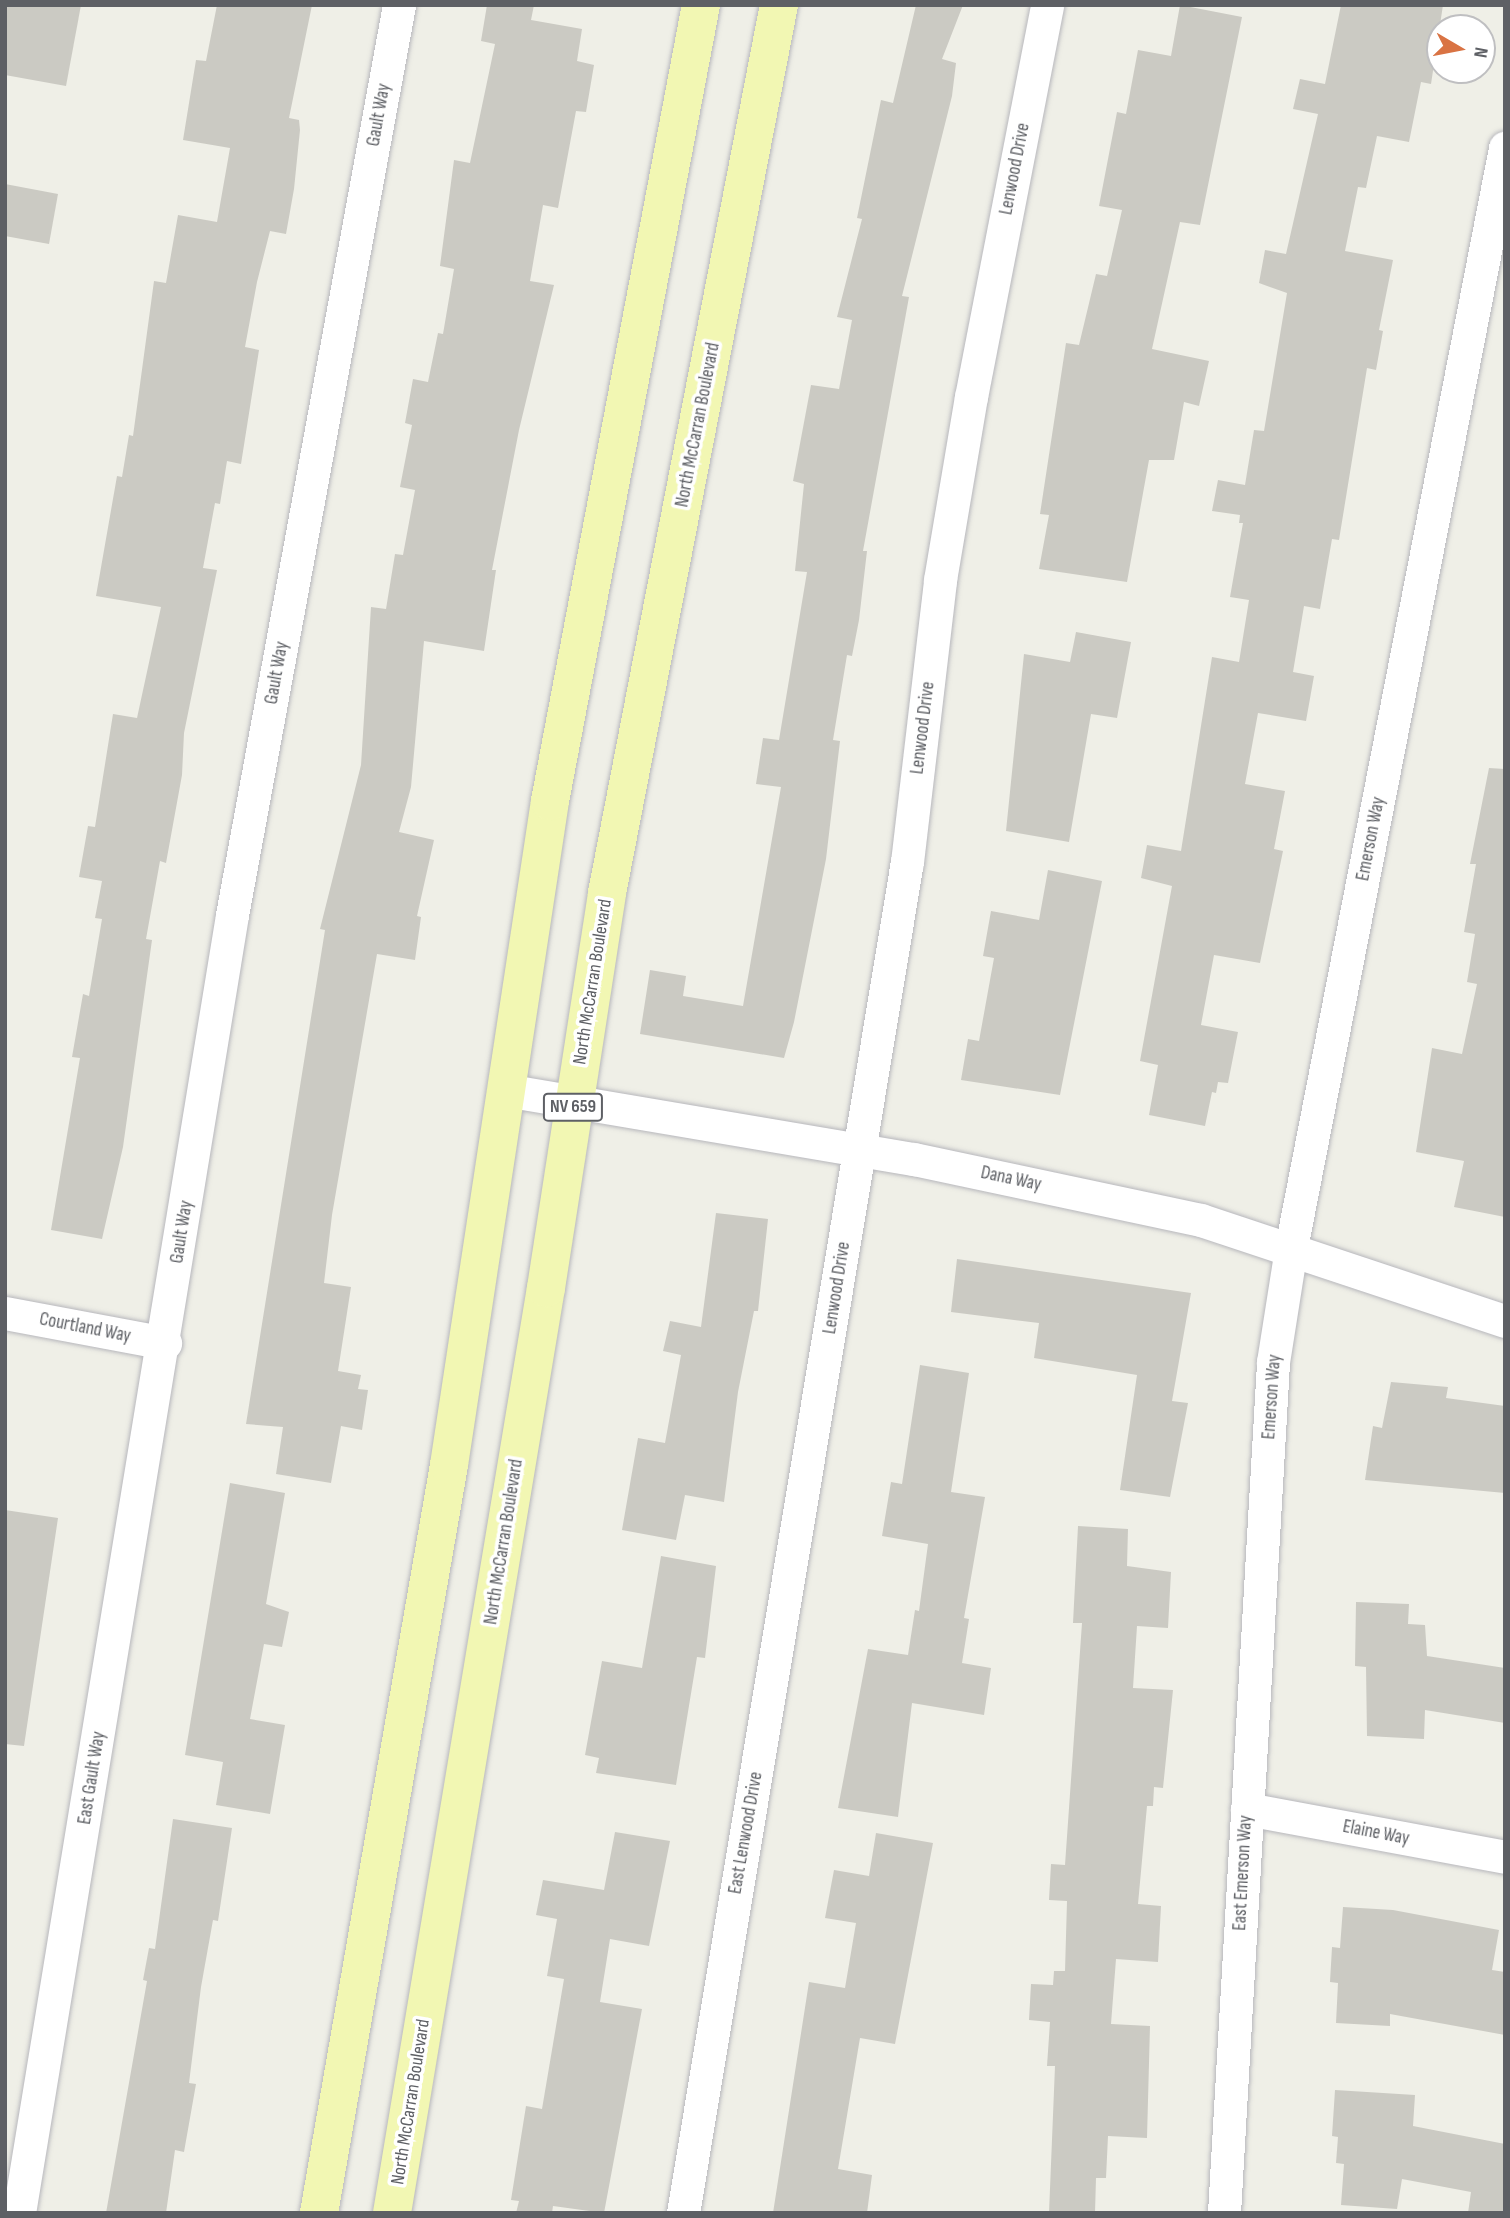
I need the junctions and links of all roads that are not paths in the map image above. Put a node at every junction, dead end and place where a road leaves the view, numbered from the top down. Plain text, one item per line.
1 (399, 5) edge
2 (701, 5) edge
3 (779, 5) edge
4 (1047, 5) edge
5 (1505, 148) edge
6 (505, 1090) junction
7 (573, 1101) junction
8 (861, 1149) junction
9 (1291, 1248) junction
10 (5, 1313) edge
11 (1505, 1321) edge
12 (165, 1343) junction
13 (810, 1453) joint
14 (1263, 1534) joint
15 (1247, 1809) junction
16 (1505, 1857) edge
17 (19, 2213) edge
18 (319, 2213) edge
19 (392, 2213) edge
20 (683, 2213) edge
21 (1224, 2213) edge

1 - 12 street, Gault Way
2 - 6 main road
3 - 7 main road, North McCarran Boulevard / NV 659
4 - 8 street, Lenwood Drive
5 - 9 street, Emerson Way
6 - 7 street, Dana Way
6 - 18 main road
7 - 8 street, Dana Way
7 - 19 main road, North McCarran Boulevard / NV 659
8 - 9 street, Dana Way
8 - 13 street, Lenwood Drive
9 - 11 street, Dana Way
9 - 14 street, Emerson Way
10 - 12 street, Courtland Way
12 - 17 street, East Gault Way
13 - 20 street, East Lenwood Drive
14 - 15 street, East Emerson Way
15 - 16 street, Elaine Way
15 - 21 street, East Emerson Way

